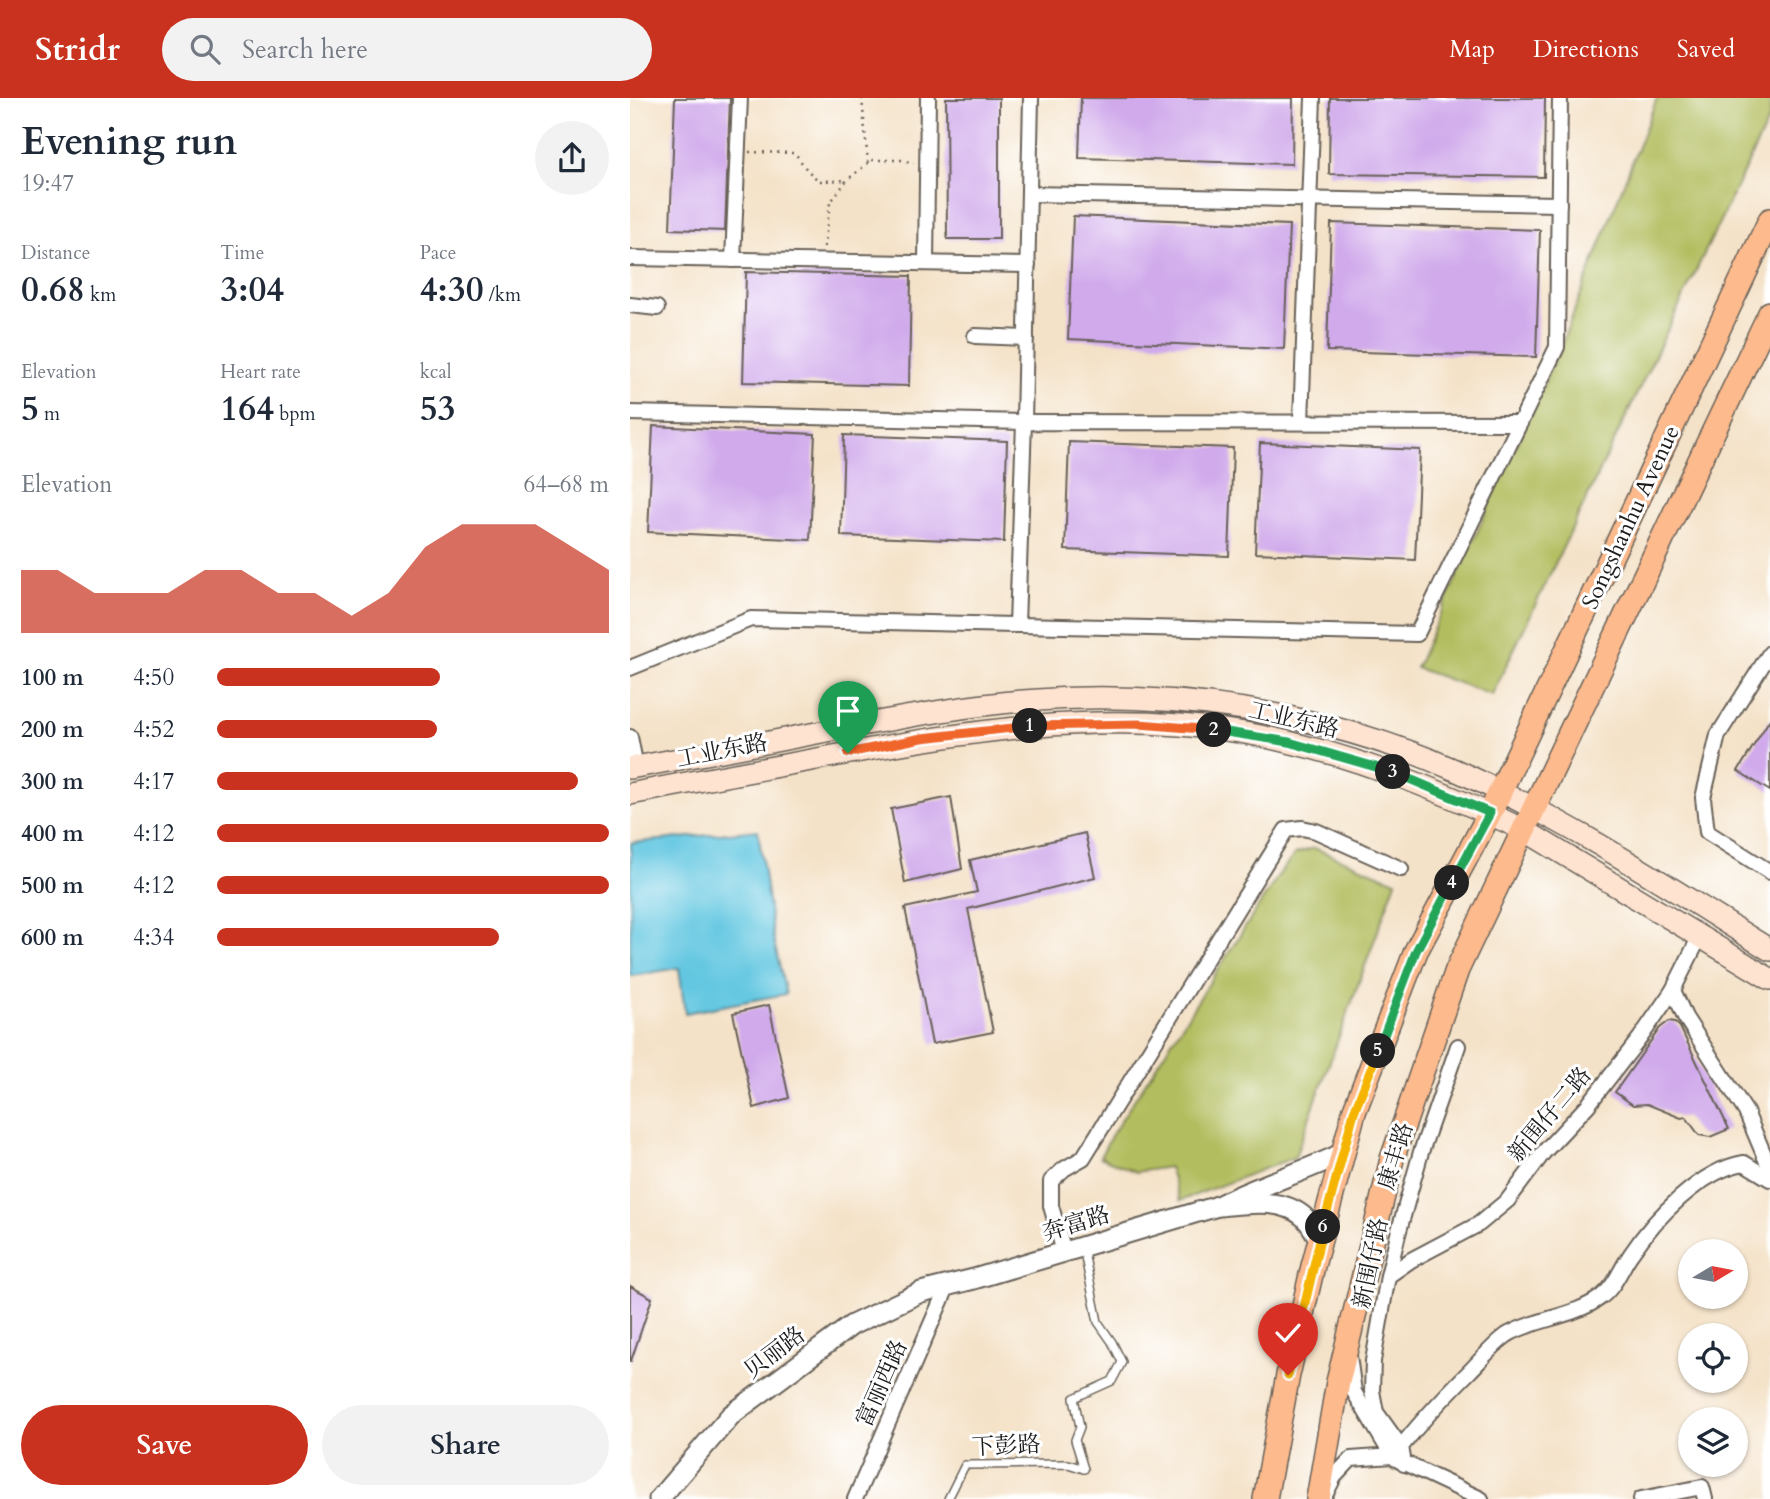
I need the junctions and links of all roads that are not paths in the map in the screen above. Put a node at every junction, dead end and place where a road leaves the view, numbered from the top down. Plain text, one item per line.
1 (740, 98) edge
2 (929, 98) edge
3 (1031, 98) edge
4 (1312, 98) edge
5 (1560, 98) edge
6 (1029, 194) junction
7 (1309, 198) junction
8 (1559, 204) junction
9 (1770, 220) edge
10 (630, 258) edge
11 (733, 260) junction
12 (926, 263) junction
13 (1028, 265) junction
14 (630, 305) edge
15 (657, 307) dead end
16 (1770, 313) edge
17 (975, 336) dead end
18 (1026, 338) junction
19 (630, 413) edge
20 (1024, 422) junction
21 (1301, 422) junction
22 (1520, 423) junction
23 (1017, 625) junction
24 (1770, 653) edge
25 (630, 668) edge
26 (630, 737) edge
27 (633, 768) edge
28 (1500, 791) junction
29 (630, 794) edge
30 (1536, 808) junction
31 (1490, 813) junction
32 (1524, 830) junction
33 (1401, 869) dead end
34 (1770, 872) edge
35 (1700, 936) junction
36 (1770, 950) edge
37 (1770, 979) edge
38 (1673, 990) junction
39 (1458, 1046) dead end
40 (1343, 1153) junction
41 (1770, 1169) edge
42 (1770, 1179) edge
43 (1217, 1206) junction
44 (1320, 1240) junction
45 (1074, 1249) junction
46 (1388, 1276) junction
47 (948, 1286) junction
48 (1347, 1345) junction
49 (1399, 1456) junction
50 (659, 1499) edge
51 (855, 1499) edge
52 (948, 1499) edge
53 (1265, 1499) edge
54 (1320, 1499) edge
55 (1481, 1499) edge
56 (1641, 1499) edge
57 (1705, 1499) edge

1 - 11 street
2 - 12 street
3 - 6 street
4 - 7 street
5 - 8 street
6 - 7 street
6 - 13 street
7 - 8 street
7 - 21 street
8 - 22 street
9 - 28 main road, Songshanhu Avenue
10 - 11 street
11 - 12 street
12 - 13 street
13 - 18 street
14 - 15 street
16 - 30 main road, Songshanhu Avenue
17 - 18 street
18 - 20 street
19 - 20 street
20 - 21 street
20 - 23 street
21 - 22 street
22 - 23 street
23 - 25 street
24 - 34 street
26 - 27 street
27 - 28 main road, 工业东路
28 - 30 main road, 工业东路
28 - 31 main road, Songshanhu Avenue
29 - 31 main road, 工业东路
30 - 32 main road, Songshanhu Avenue
30 - 36 main road, 工业东路
31 - 32 main road, 工业东路
31 - 40 main road
32 - 35 main road, 工业东路
32 - 48 main road, 康丰路
33 - 45 street
35 - 37 main road, 工业东路
35 - 38 street, 新围仔二路
38 - 41 street
38 - 46 street, 新围仔二路
39 - 46 street, 新围仔路
40 - 43 street
40 - 44 main road
42 - 49 street
43 - 44 street
43 - 45 street, 奔富路
44 - 53 main road
45 - 47 street, 奔富路
45 - 52 lane, 下彭路
46 - 49 street, 新围仔路
47 - 50 street, 贝丽路
47 - 51 street, 富丽西路
48 - 49 street
48 - 54 main road, 康丰路
49 - 54 street
49 - 55 street
56 - 57 street

